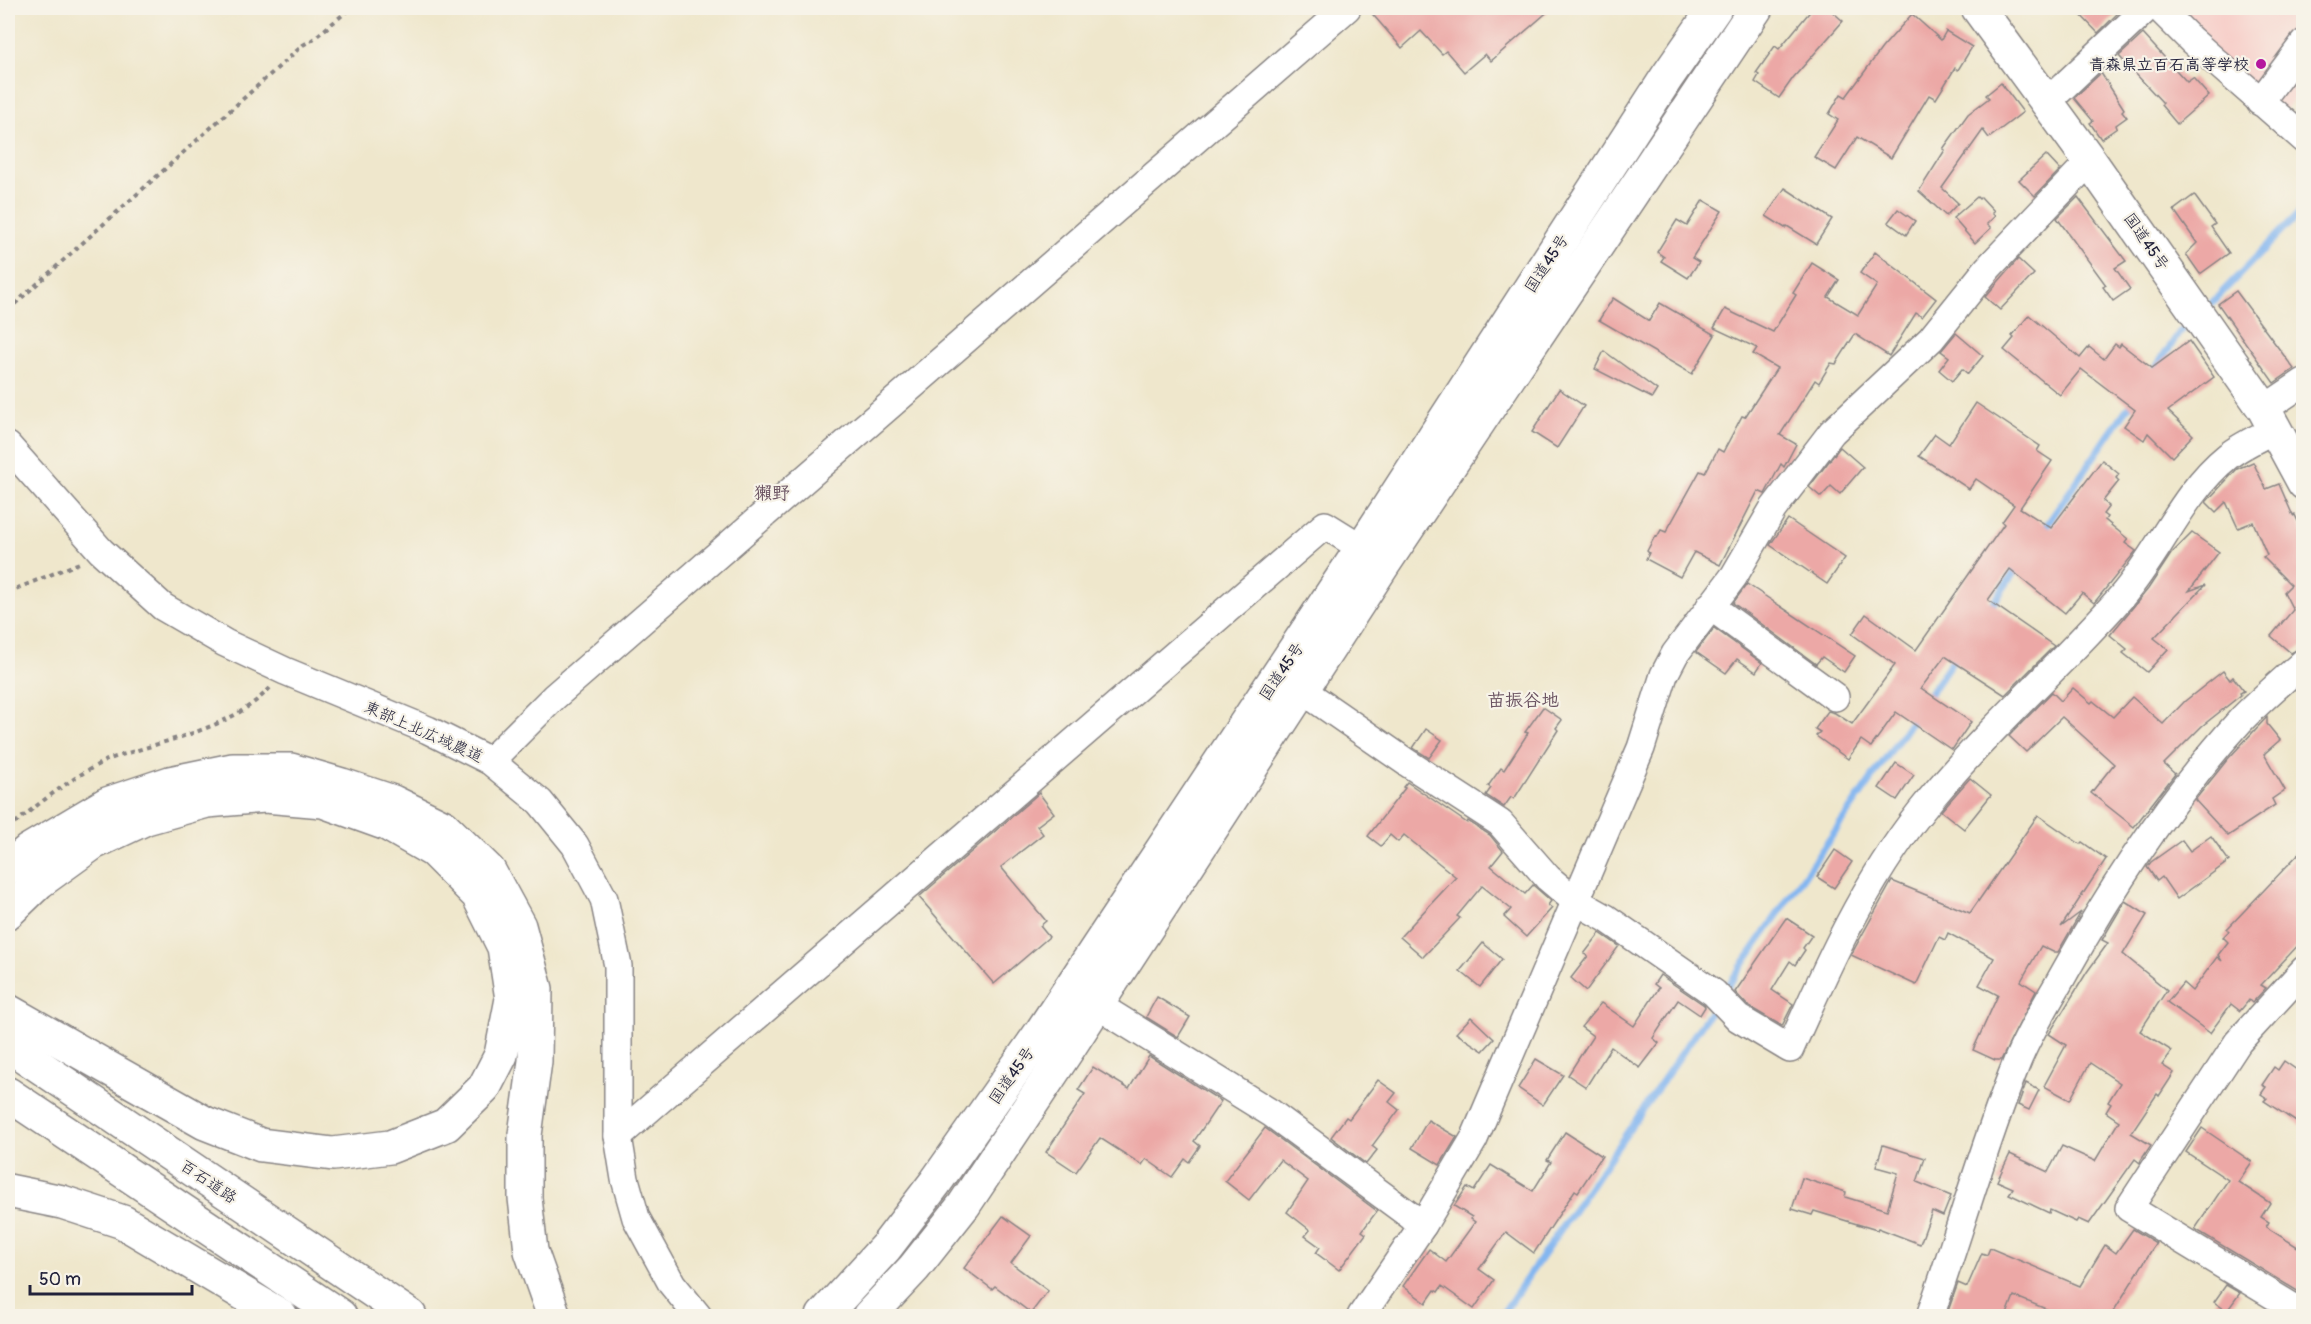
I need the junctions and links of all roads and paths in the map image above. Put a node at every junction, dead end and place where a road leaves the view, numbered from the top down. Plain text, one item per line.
1 (351, 8) edge
2 (1347, 8) edge
3 (1715, 8) edge
4 (1755, 8) edge
5 (1978, 8) edge
6 (2147, 8) edge
7 (2159, 8) edge
8 (2304, 43) edge
9 (2047, 102) junction
10 (2260, 102) junction
11 (2304, 139) edge
12 (2090, 161) junction
13 (8, 310) edge
14 (2304, 382) edge
15 (2270, 419) junction
16 (8, 446) edge
17 (2304, 483) edge
18 (1362, 549) junction
19 (101, 551) junction
20 (8, 592) edge
21 (1710, 606) junction
22 (2304, 662) edge
23 (285, 671) junction
24 (1302, 690) junction
25 (1835, 697) dead end
26 (490, 761) junction
27 (8, 830) edge
28 (8, 868) edge
29 (1574, 900) junction
30 (8, 912) edge
31 (2304, 970) edge
32 (1097, 1005) junction
33 (8, 1011) edge
34 (8, 1046) edge
35 (8, 1094) edge
36 (618, 1136) junction
37 (8, 1191) edge
38 (1424, 1225) junction
39 (2304, 1314) edge
40 (281, 1317) edge
41 (340, 1317) edge
42 (411, 1317) edge
43 (554, 1317) edge
44 (698, 1317) edge
45 (823, 1317) edge
46 (868, 1317) edge
47 (1361, 1317) edge
48 (1930, 1317) edge

1 - 13 path
2 - 26 street
3 - 18 highway, 国道45号
4 - 24 highway, 国道45号
5 - 9 highway, 国道45号
6 - 9 street
7 - 10 street
8 - 10 street
9 - 12 highway, 国道45号
10 - 11 street
12 - 15 highway, 国道45号
12 - 21 street
14 - 15 street
15 - 17 highway, 国道45号
15 - 29 street
16 - 19 street, 東部上北広域農道
18 - 36 street
18 - 45 highway, 国道45号
19 - 20 path
19 - 23 street, 東部上北広域農道
21 - 25 street
21 - 29 street
22 - 48 street
23 - 26 street, 東部上北広域農道
23 - 27 path
24 - 29 street
24 - 32 highway, 国道45号
26 - 36 street, 東部上北広域農道
28 - 43 highway
29 - 38 street
30 - 33 highway
31 - 39 street
32 - 38 street
32 - 46 highway, 国道45号
34 - 42 highway, 百石道路
35 - 41 highway
36 - 44 street, 東部上北広域農道
37 - 40 highway
38 - 47 street

